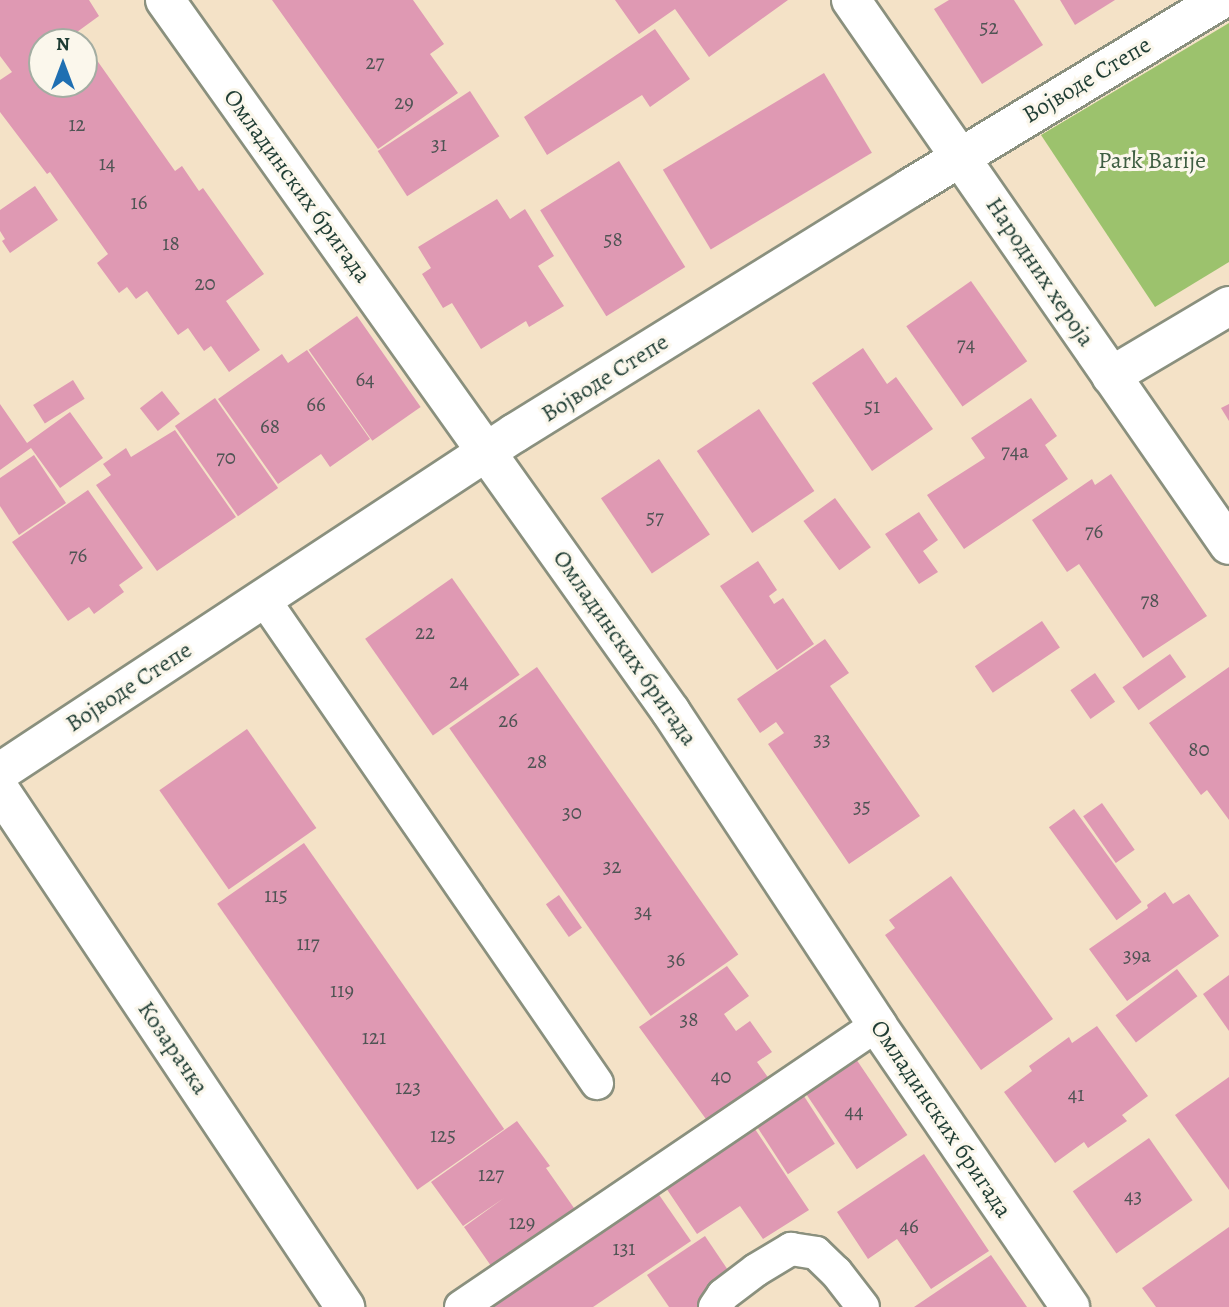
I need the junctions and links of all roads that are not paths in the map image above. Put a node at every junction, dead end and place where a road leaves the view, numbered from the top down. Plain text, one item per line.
1 (165, 0) edge
2 (851, 0) edge
3 (1220, 0) edge
4 (961, 156) junction
5 (1229, 306) edge
6 (1111, 376) junction
7 (487, 452) junction
8 (1229, 545) edge
9 (263, 598) junction
10 (0, 772) edge
11 (0, 790) edge
12 (877, 1025) junction
13 (597, 1083) dead end
14 (345, 1307) edge
15 (461, 1307) edge
16 (715, 1307) edge
17 (863, 1307) edge
18 (1070, 1307) edge

1 - 7 street, Омладинских бригада
2 - 4 street, Народних хероја
3 - 4 street, Војводе Степе
4 - 6 street, Народних хероја
4 - 7 street, Војводе Степе
5 - 6 street
6 - 8 street, Народних хероја
7 - 9 street, Војводе Степе
7 - 12 street, Омладинских бригада
9 - 10 street, Војводе Степе
9 - 13 lane
11 - 14 street, Козарачка
12 - 15 lane
12 - 18 street, Омладинских бригада
16 - 17 lane

